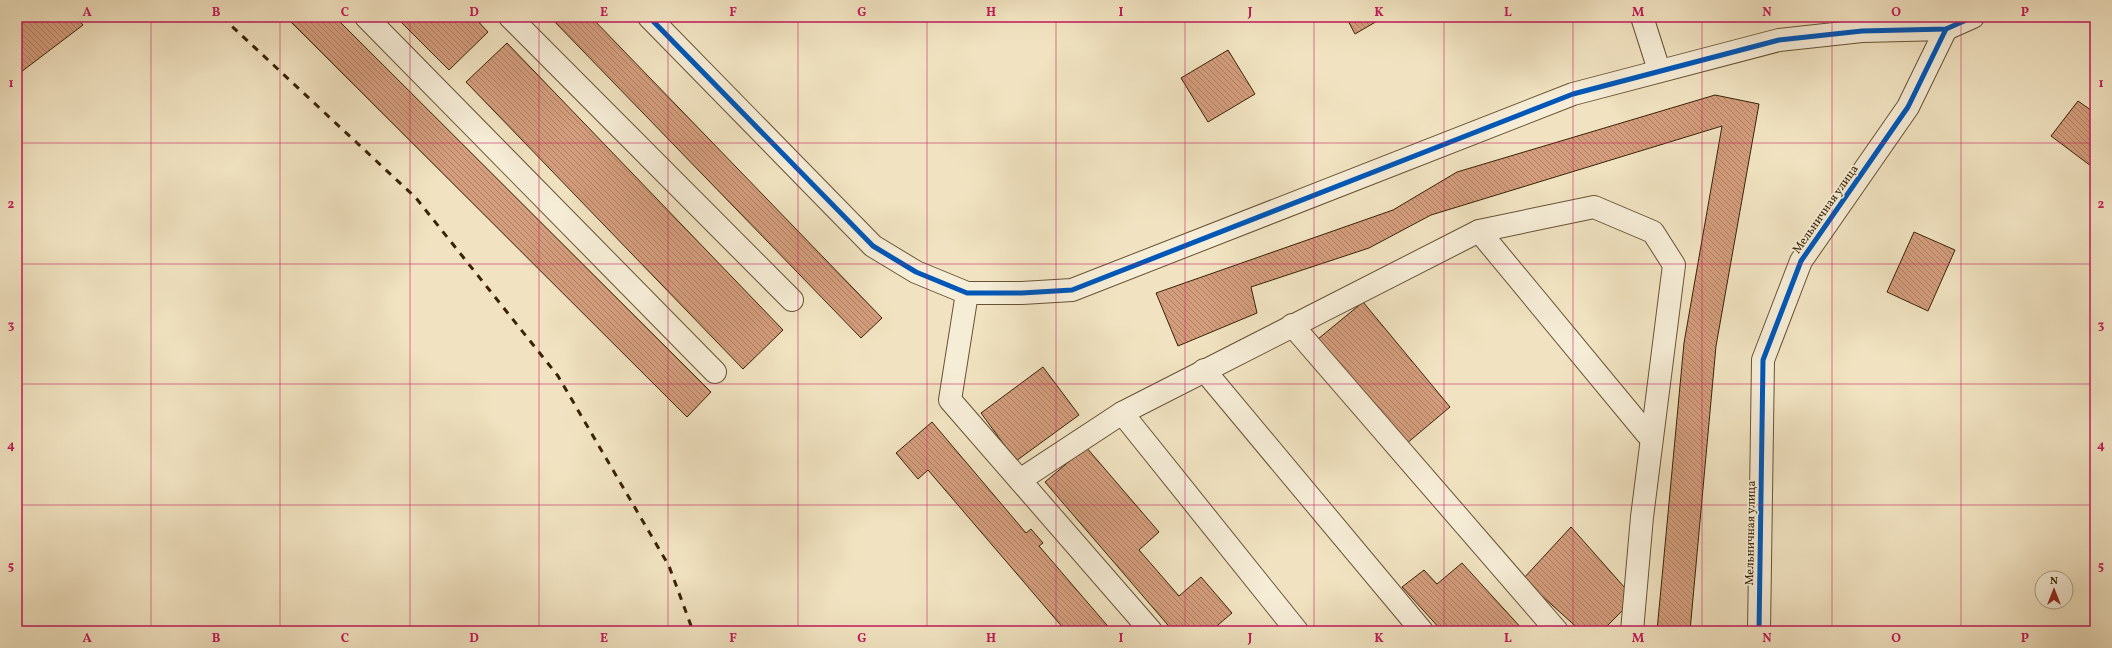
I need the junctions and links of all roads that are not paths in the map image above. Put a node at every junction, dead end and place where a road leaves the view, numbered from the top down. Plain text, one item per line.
1 (366, 17) edge
2 (510, 17) edge
3 (649, 17) edge
4 (1642, 17) edge
5 (1973, 17) edge
6 (1946, 29) junction
7 (1659, 70) junction
8 (1479, 231) junction
9 (967, 293) junction
10 (792, 300) dead end
11 (1292, 325) junction
12 (1204, 370) junction
13 (715, 372) dead end
14 (1122, 413) junction
15 (1647, 434) dead end
16 (1020, 480) junction
17 (1150, 631) edge
18 (1297, 631) edge
19 (1422, 631) edge
20 (1557, 631) edge
21 (1632, 631) edge
22 (1759, 631) edge

1 - 13 street
2 - 10 street
3 - 9 street
4 - 7 street
5 - 6 street
6 - 7 street
6 - 22 street, Мельничная улица
7 - 9 street
8 - 11 street
8 - 15 street
8 - 21 street
9 - 16 street
11 - 12 street
11 - 20 street
12 - 14 street
12 - 19 street
14 - 16 street
14 - 18 street
16 - 17 street

